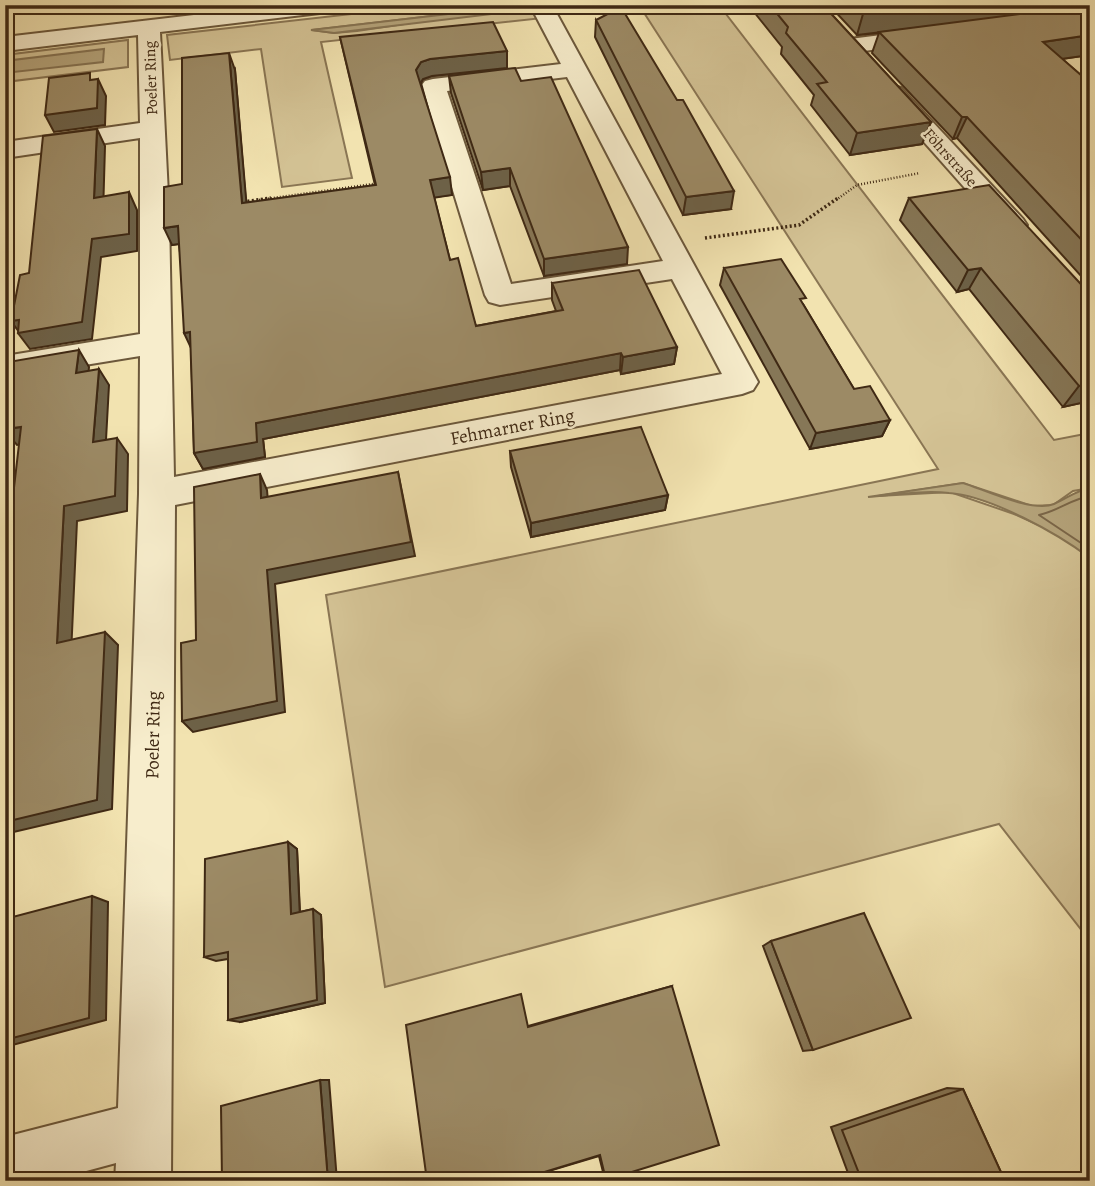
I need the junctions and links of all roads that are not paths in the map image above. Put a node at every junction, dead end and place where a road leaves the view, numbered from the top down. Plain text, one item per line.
1 (337, 5) edge
2 (541, 5) edge
3 (831, 26) edge
4 (149, 27) junction
5 (955, 32) edge
6 (5, 44) edge
7 (864, 61) junction
8 (573, 69) junction
9 (152, 129) junction
10 (5, 150) edge
11 (1025, 238) edge
12 (676, 256) junction
13 (157, 342) junction
14 (5, 367) edge
15 (157, 494) junction
16 (144, 1128) junction
17 (5, 1166) edge
18 (143, 1181) edge

1 - 4 street
2 - 8 street, Fehmarner Ring
3 - 7 street, Föhrstraße
4 - 6 street
4 - 9 street, Poeler Ring
5 - 7 street
7 - 11 street, Föhrstraße
8 - 12 street, Fehmarner Ring
8 - 12 street
9 - 10 street, Poeler Ring
9 - 13 street, Poeler Ring
12 - 15 street, Fehmarner Ring
13 - 14 street
13 - 15 street, Poeler Ring
15 - 16 street, Poeler Ring
16 - 17 street
16 - 18 street, Poeler Ring

